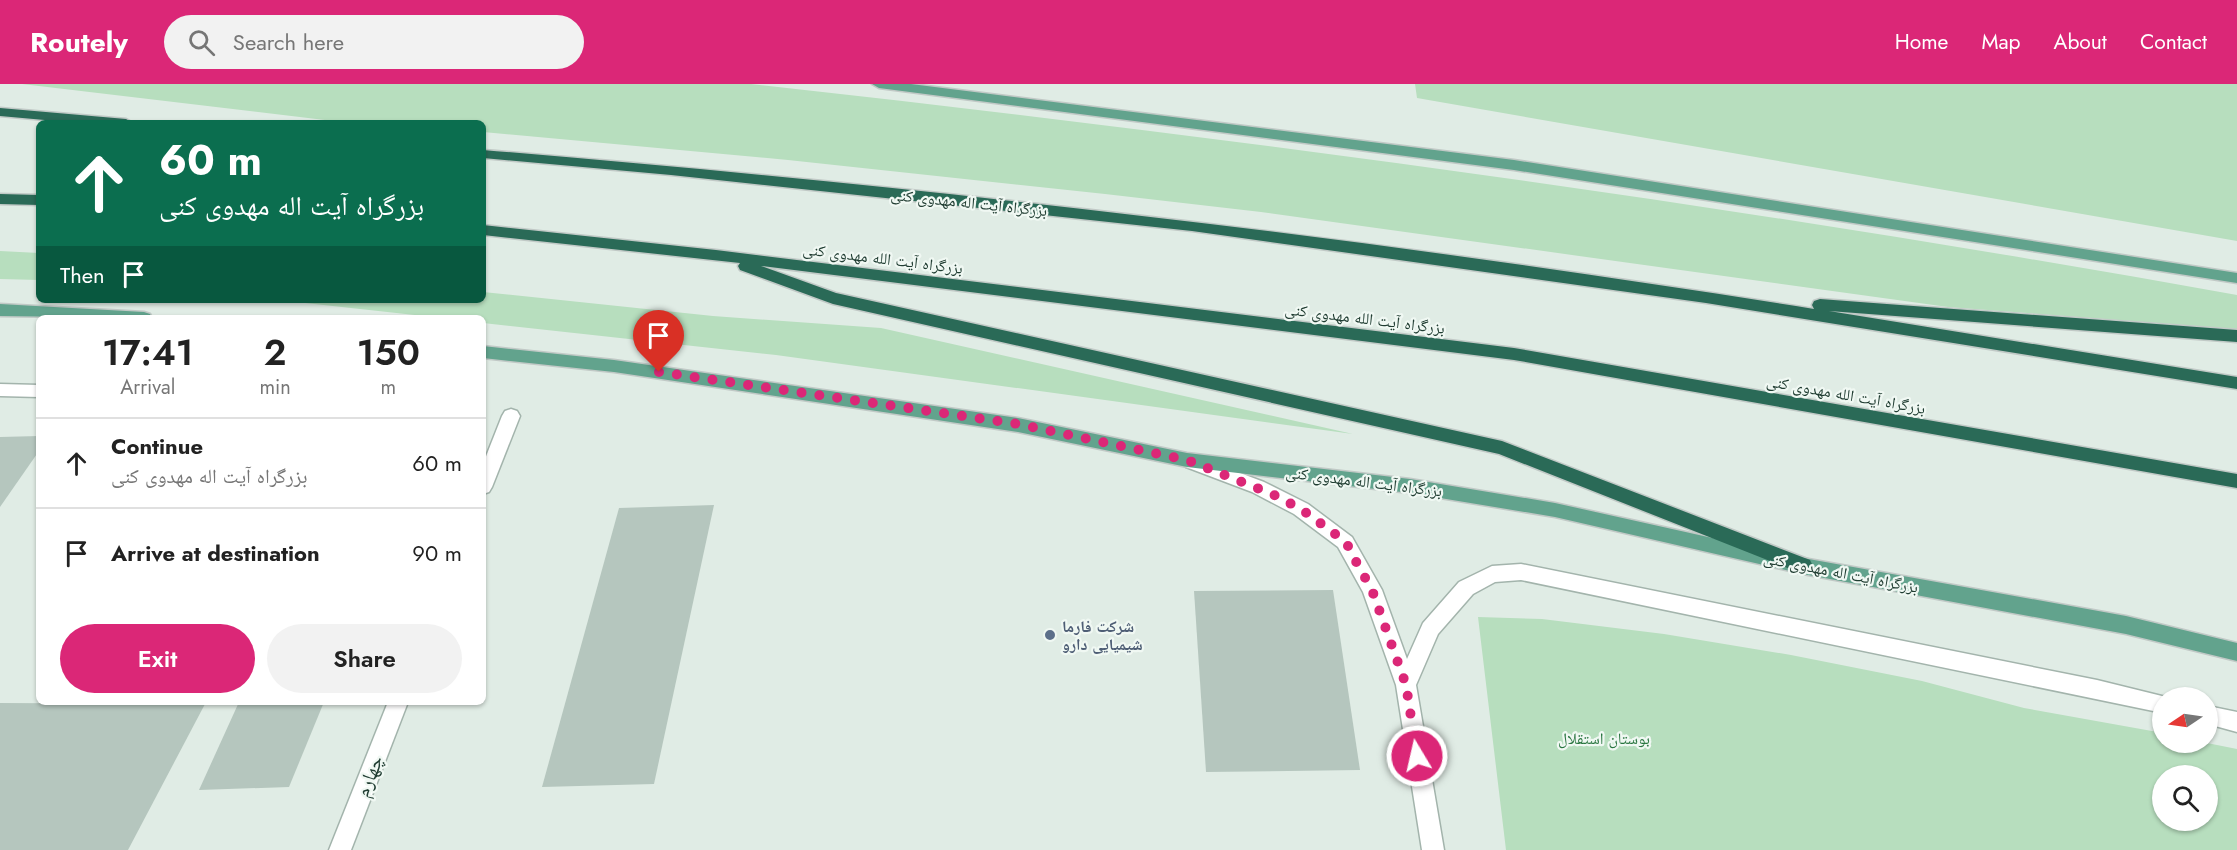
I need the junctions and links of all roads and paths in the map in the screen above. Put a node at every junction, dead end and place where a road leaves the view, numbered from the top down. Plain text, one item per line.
1 (879, 84) edge
2 (0, 112) edge
3 (92, 120) edge
4 (486, 154) edge
5 (0, 199) edge
6 (36, 200) edge
7 (486, 230) edge
8 (716, 255) junction
9 (2237, 279) edge
10 (1706, 297) junction
11 (0, 310) edge
12 (113, 315) edge
13 (2237, 336) edge
14 (486, 352) edge
15 (2237, 383) edge
16 (0, 390) edge
17 (36, 391) edge
18 (511, 416) dead end
19 (1187, 460) junction
20 (486, 480) edge
21 (2237, 481) edge
22 (1803, 566) junction
23 (2237, 652) edge
24 (1406, 685) junction
25 (2152, 701) edge
26 (397, 705) edge
27 (2218, 717) edge
28 (2237, 722) edge
29 (340, 850) edge
30 (1433, 850) edge

1 - 9 main road
2 - 3 highway
4 - 10 highway, بزرگراه آیت اله مهدوی کنی
5 - 6 highway
7 - 8 highway, بزرگراه آیت الله مهدوی کنی
8 - 21 highway, بزرگراه آیت الله مهدوی کنی
8 - 22 highway
10 - 13 highway
10 - 15 highway, بزرگراه آیت اله مهدوی کنی
11 - 12 main road
14 - 19 main road, بزرگراه آیت اله مهدوی کنی
16 - 17 street
18 - 20 street
19 - 22 main road, بزرگراه آیت اله مهدوی کنی
19 - 24 street
22 - 23 main road, بزرگراه آیت اله مهدوی کنی
24 - 25 street
24 - 30 street
26 - 29 street, چهارم
27 - 28 street

